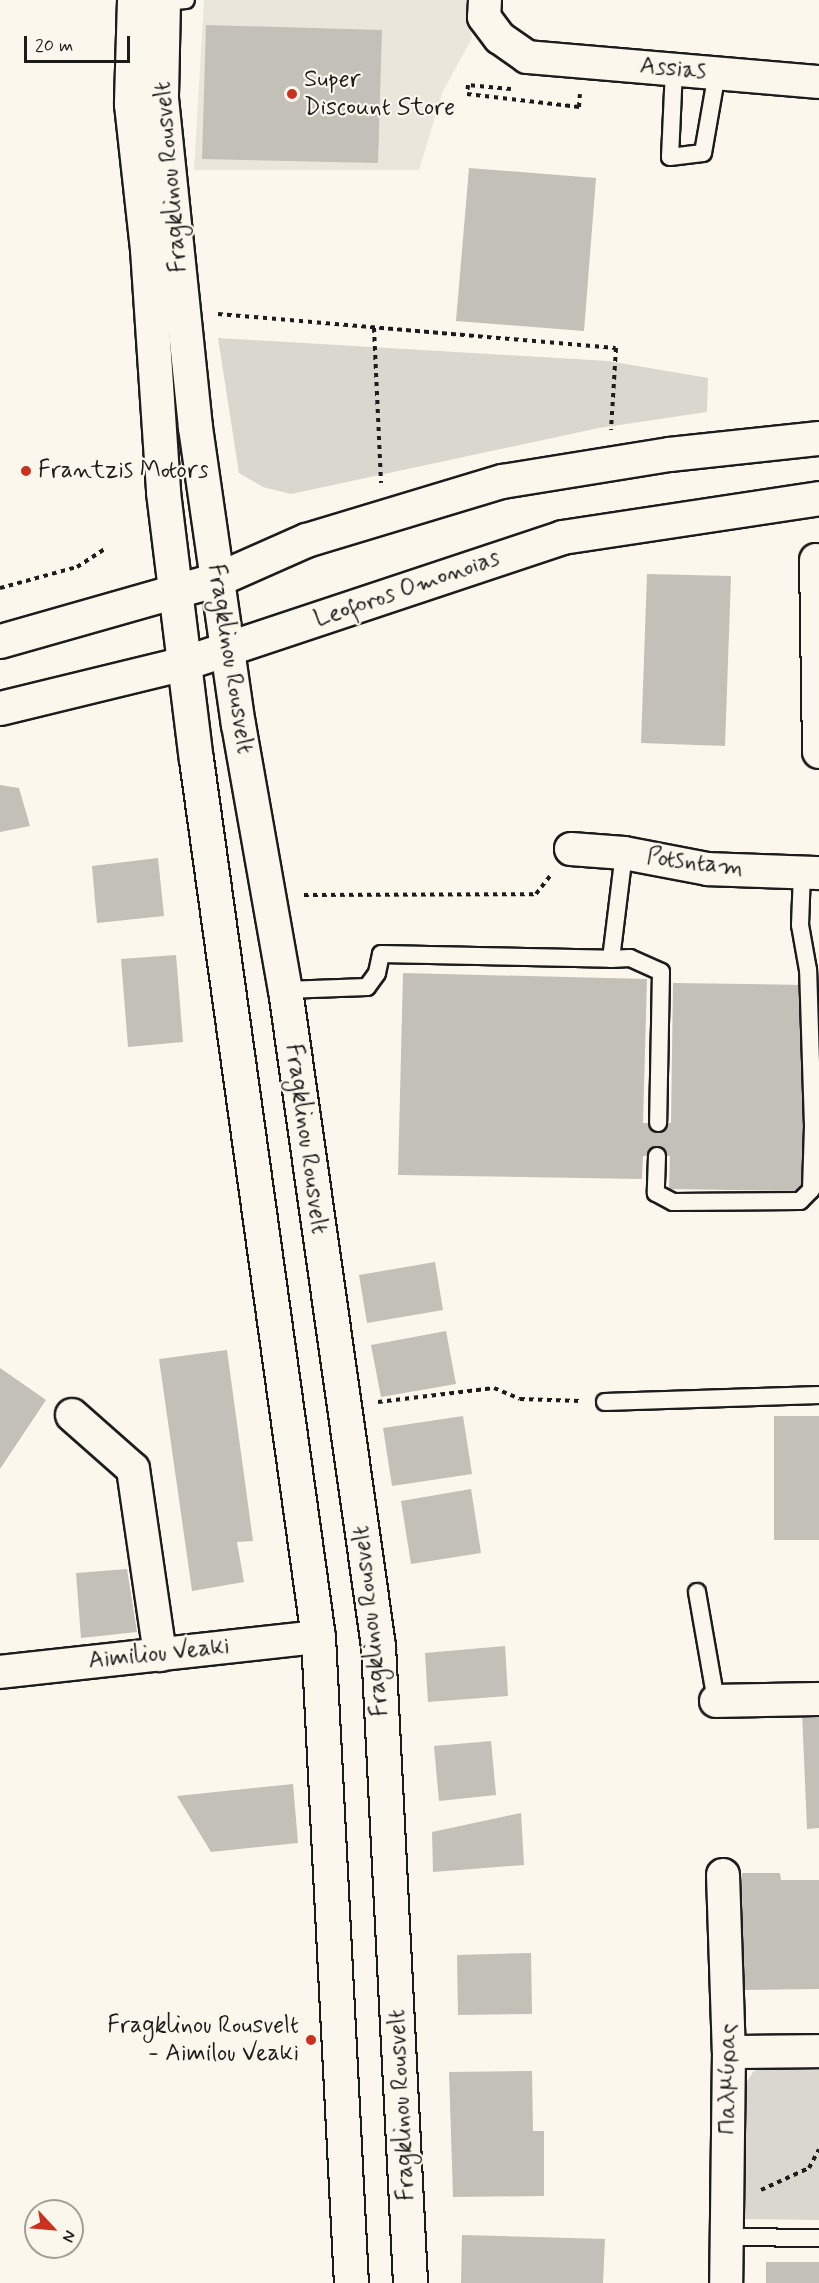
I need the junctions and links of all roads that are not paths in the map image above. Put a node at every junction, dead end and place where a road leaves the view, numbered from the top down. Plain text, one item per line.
1 (162, 0) edge
2 (485, 0) edge
3 (674, 69) junction
4 (717, 73) junction
5 (819, 82) edge
6 (819, 438) edge
7 (819, 498) edge
8 (816, 560) dead end
9 (218, 579) junction
10 (175, 592) junction
11 (0, 641) edge
12 (228, 650) junction
13 (184, 663) junction
14 (0, 708) edge
15 (819, 753) edge
16 (572, 849) road end
17 (624, 853) junction
18 (810, 873) edge
19 (611, 959) junction
20 (285, 990) junction
21 (658, 1123) dead end
22 (657, 1156) dead end
23 (819, 1395) edge
24 (605, 1402) road end
25 (72, 1415) dead end
26 (697, 1592) dead end
27 (318, 1637) junction
28 (160, 1655) junction
29 (0, 1672) edge
30 (819, 1699) edge
31 (716, 1701) joint
32 (723, 1875) dead end
33 (819, 2051) edge
34 (729, 2052) junction
35 (727, 2237) junction
36 (819, 2238) edge
37 (351, 2283) edge
38 (410, 2283) edge
39 (726, 2283) edge

1 - 9 main road, Fragklinou Rousvelt
1 - 10 main road, Fragklinou Rousvelt
2 - 3 street, Assias
3 - 4 street, Assias
3 - 4 lane
4 - 5 street, Assias
6 - 9 main road
7 - 12 main road, Leoforos Omonoias
8 - 15 street
9 - 10 main road
9 - 12 main road, Fragklinou Rousvelt
10 - 11 main road
10 - 13 main road, Fragklinou Rousvelt
12 - 13 main road, Leoforos Omonoias
12 - 20 main road, Fragklinou Rousvelt
13 - 14 main road, Leoforos Omonoias
13 - 27 main road, Fragklinou Rousvelt
16 - 17 street, Potsntam
17 - 18 street, Potsntam
17 - 19 lane
18 - 22 lane
19 - 20 lane
19 - 21 lane
20 - 38 main road, Fragklinou Rousvelt
23 - 24 lane
25 - 28 street
26 - 31 lane
27 - 28 street, Aimiliou Veaki
27 - 37 main road, Fragklinou Rousvelt
28 - 29 street, Aimiliou Veaki
30 - 31 street
32 - 34 street, Παλμύρας
33 - 34 street
34 - 35 street, Παλμύρας
35 - 36 lane
35 - 39 street, Παλμύρας

